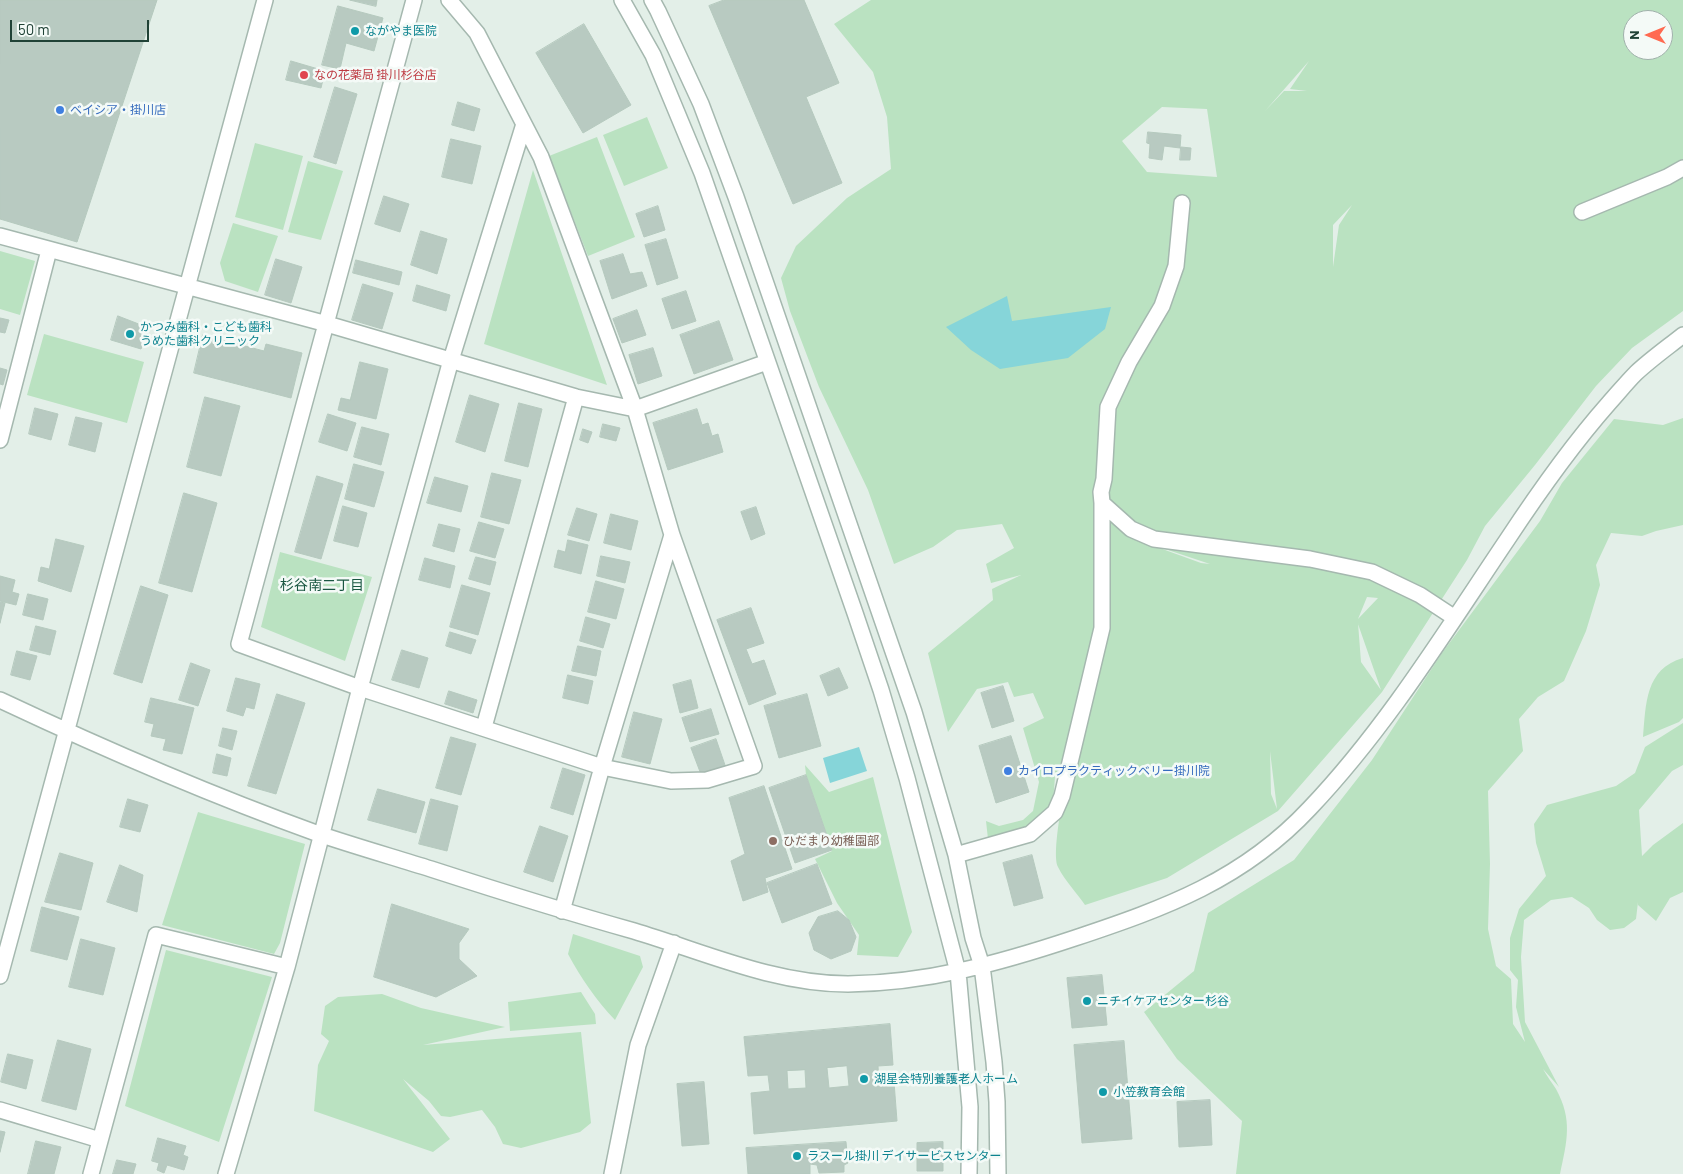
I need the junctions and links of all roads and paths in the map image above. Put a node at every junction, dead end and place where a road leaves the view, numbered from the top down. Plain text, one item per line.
1 (265, 0) edge
2 (414, 0) edge
3 (449, 0) edge
4 (622, 0) edge
5 (652, 0) edge
6 (524, 124) junction
7 (1683, 168) edge
8 (1182, 203) dead end
9 (1582, 212) dead end
10 (0, 236) edge
11 (49, 250) junction
12 (186, 286) junction
13 (327, 324) junction
14 (1683, 335) edge
15 (451, 360) junction
16 (767, 362) junction
17 (576, 397) junction
18 (635, 409) junction
19 (0, 440) edge
20 (1102, 503) junction
21 (672, 535) junction
22 (1454, 618) junction
23 (360, 688) junction
24 (0, 700) edge
25 (484, 727) junction
26 (68, 732) junction
27 (602, 766) junction
28 (322, 835) junction
29 (956, 855) junction
30 (562, 911) junction
31 (674, 943) junction
32 (982, 966) junction
33 (287, 967) junction
34 (958, 972) junction
35 (0, 976) edge
36 (0, 1110) edge
37 (100, 1140) junction
38 (91, 1174) edge
39 (226, 1174) edge
40 (612, 1174) edge
41 (969, 1174) edge
42 (998, 1174) edge

1 - 12 street
2 - 13 street
3 - 6 street
4 - 16 street
5 - 29 street
6 - 15 street
6 - 18 street
7 - 9 street
8 - 20 street
10 - 11 street
11 - 12 street
11 - 19 street
12 - 13 street
12 - 26 street
13 - 15 street
13 - 23 street
14 - 22 street
15 - 17 street
15 - 23 street
16 - 18 street
16 - 34 street
17 - 18 street
17 - 25 street
18 - 21 street
20 - 22 street
20 - 29 street
21 - 27 street
21 - 27 street
22 - 32 street
23 - 25 street
23 - 28 street
24 - 26 street
25 - 27 street
26 - 28 street
26 - 35 street
27 - 30 street
28 - 30 street
28 - 33 street
29 - 32 street
30 - 31 street
31 - 34 street
31 - 40 street
32 - 34 street
32 - 42 street
33 - 37 street
33 - 39 street
34 - 41 street
36 - 37 street
37 - 38 street

